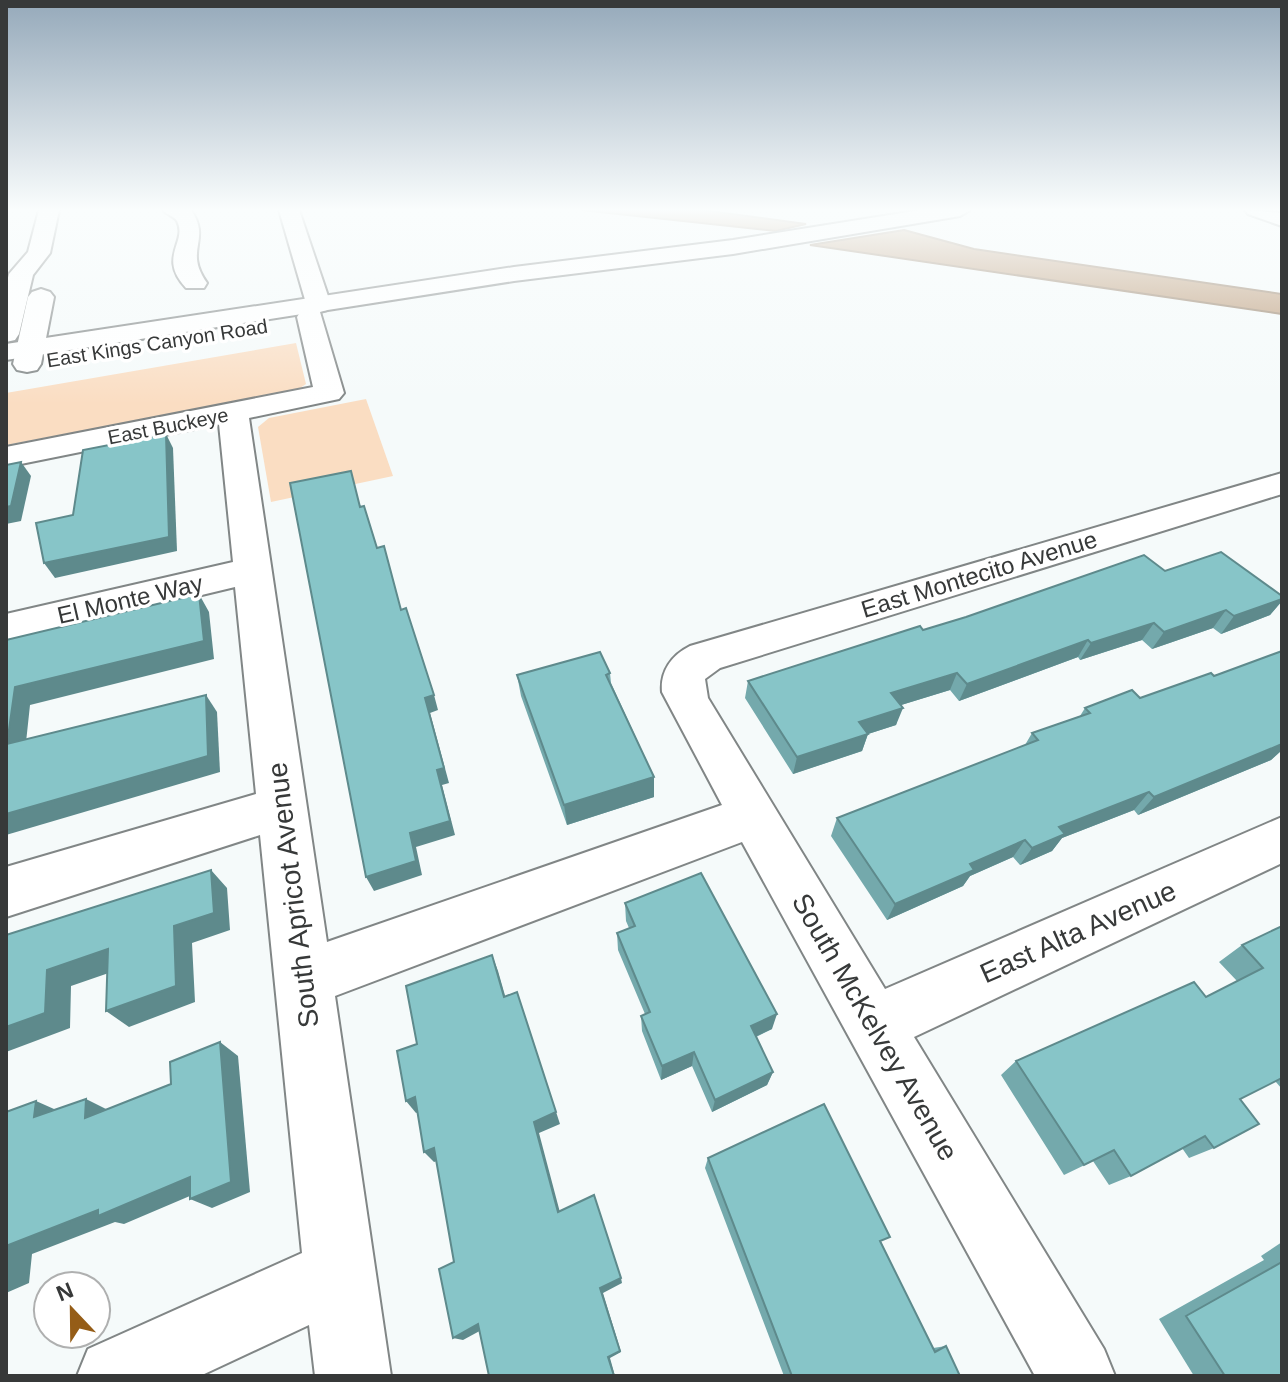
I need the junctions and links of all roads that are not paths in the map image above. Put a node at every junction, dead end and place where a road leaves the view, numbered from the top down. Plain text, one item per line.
1 (21, 274) edge
2 (45, 274) edge
3 (186, 274) edge
4 (305, 274) edge
5 (520, 274) edge
6 (553, 274) edge
7 (195, 283) dead end
8 (314, 311) junction
9 (6, 334) edge
10 (17, 358) edge
11 (233, 414) junction
12 (6, 457) edge
13 (1282, 483) edge
14 (254, 570) junction
15 (6, 628) edge
16 (683, 675) joint
17 (283, 807) junction
18 (753, 816) junction
19 (1282, 839) edge
20 (6, 892) edge
21 (304, 979) junction
22 (874, 1025) junction
23 (340, 1273) junction
24 (115, 1376) edge
25 (353, 1376) edge
26 (1077, 1376) edge

1 - 9 street
2 - 10 street
3 - 7 street
4 - 8 street
5 - 8 street, East Kings Canyon Road
6 - 8 street, East Kings Canyon Road
8 - 10 street, East Kings Canyon Road
8 - 11 street, East Buckeye
11 - 12 street, East Buckeye
11 - 14 street, South Apricot Avenue
13 - 16 street, East Montecito Avenue
14 - 15 street, El Monte Way
14 - 17 street, South Apricot Avenue
16 - 18 street, South McKelvey Avenue
17 - 20 street
17 - 21 street, South Apricot Avenue
18 - 21 street
18 - 22 street, South McKelvey Avenue
19 - 22 street, East Alta Avenue
21 - 23 street, South Apricot Avenue
22 - 26 street, South McKelvey Avenue
23 - 24 street
23 - 25 street, South Apricot Avenue

